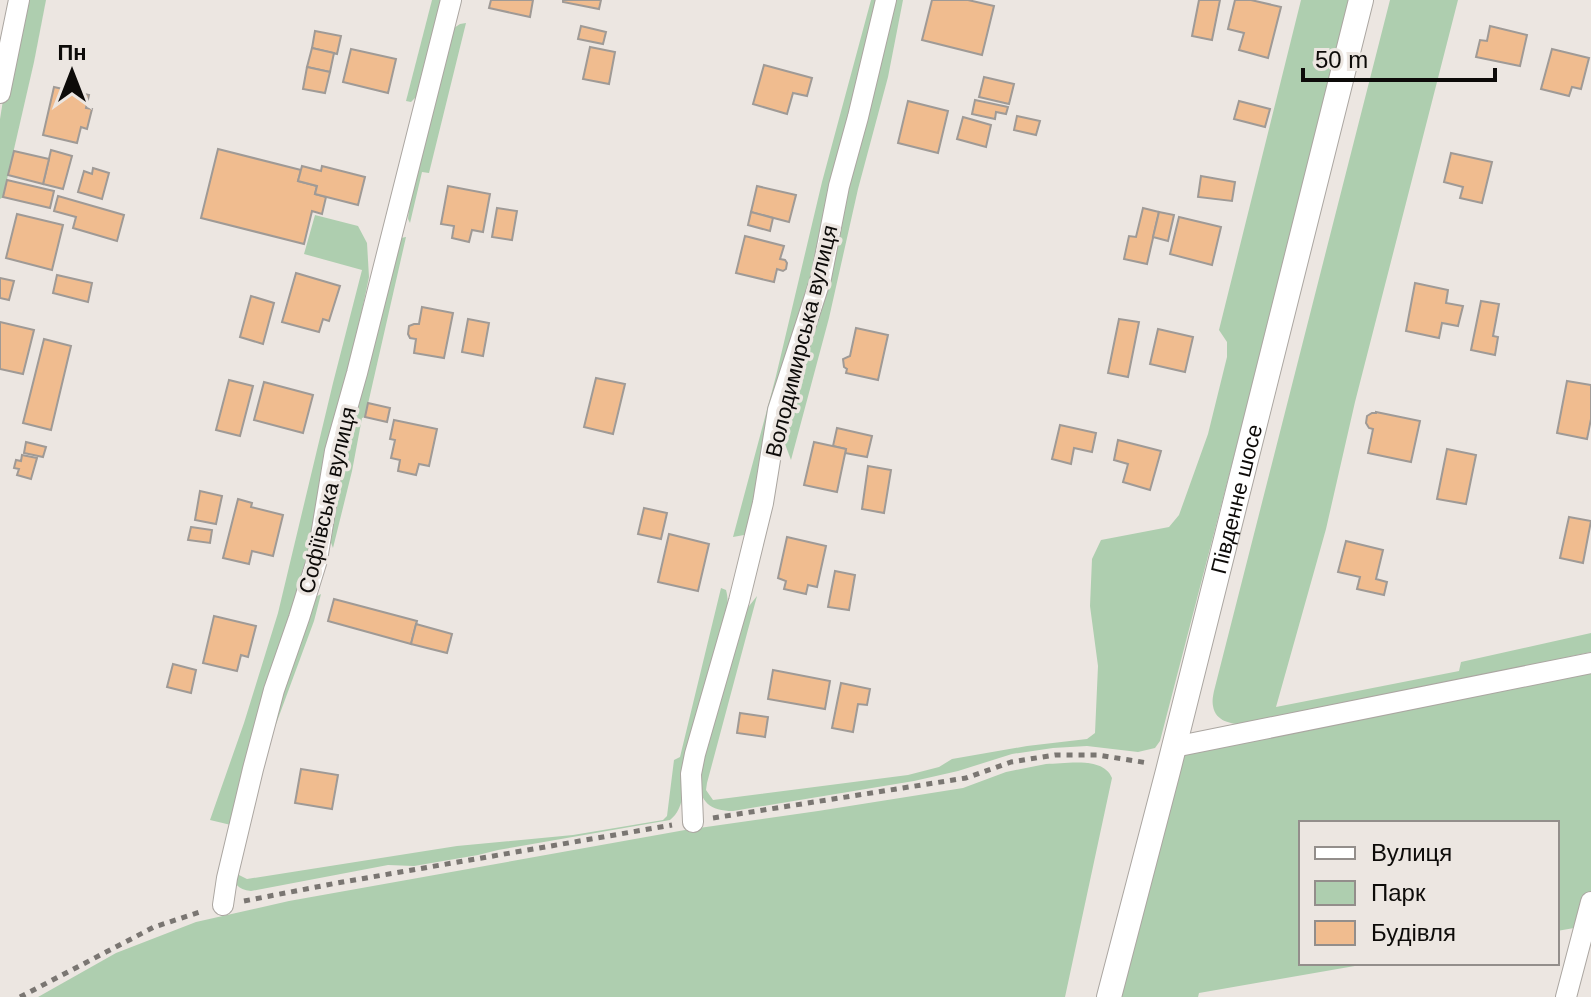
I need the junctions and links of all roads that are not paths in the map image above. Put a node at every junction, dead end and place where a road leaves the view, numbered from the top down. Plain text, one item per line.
1 (19, 0) edge
2 (451, 0) edge
3 (886, 0) edge
4 (1361, 0) edge
5 (0, 93) edge
6 (1591, 663) edge
7 (1171, 759) junction
8 (693, 822) road end
9 (1591, 902) edge
10 (223, 905) road end
11 (1109, 997) edge
12 (1566, 997) edge

1 - 5 street
2 - 10 street, Софіївська вулиця
3 - 8 street, Володимирська вулиця
4 - 7 street, Південне шосе
6 - 7 street
7 - 11 street, Південне шосе
9 - 12 street

